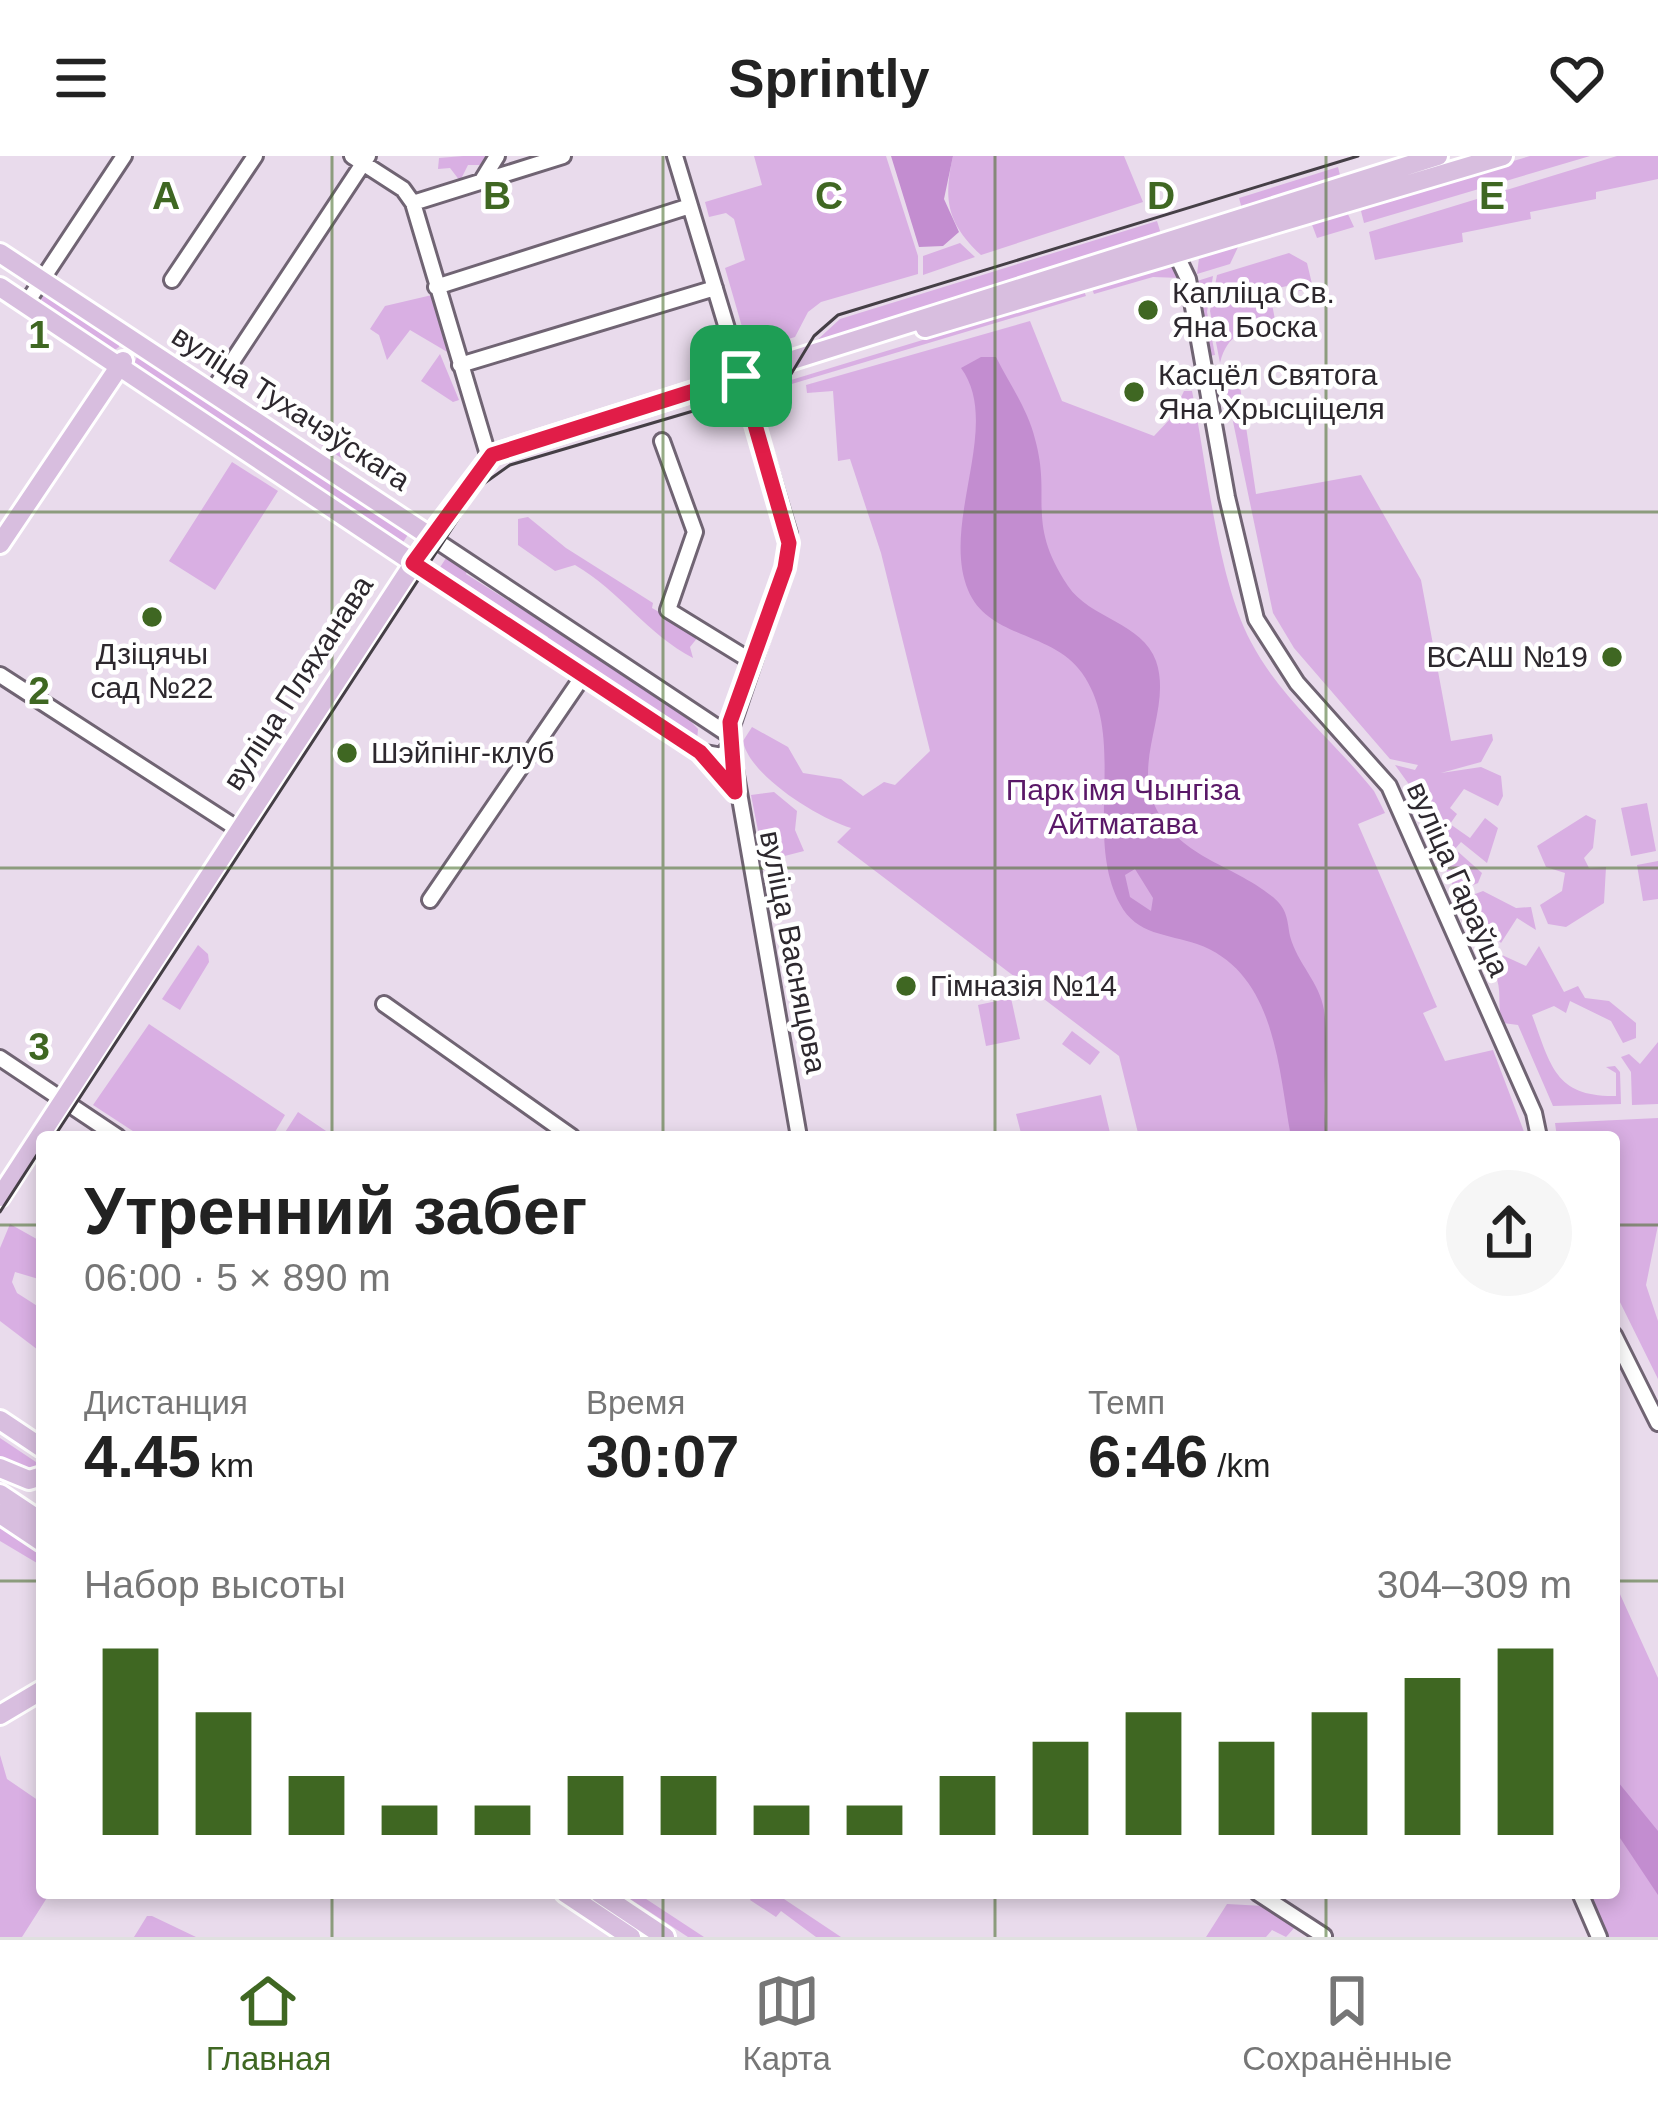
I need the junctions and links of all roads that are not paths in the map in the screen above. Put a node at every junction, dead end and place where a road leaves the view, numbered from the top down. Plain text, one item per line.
1 (124, 156) edge
2 (255, 156) edge
3 (497, 156) edge
4 (563, 156) edge
5 (675, 156) edge
6 (1438, 156) edge
7 (1503, 156) edge
8 (361, 158) edge
9 (480, 182) junction
10 (1350, 191) junction
11 (413, 203) junction
12 (690, 206) junction
13 (1173, 246) junction
14 (0, 253) edge
15 (41, 280) junction
16 (172, 280) dead end
17 (436, 286) junction
18 (0, 287) edge
19 (715, 288) junction
20 (26, 304) junction
21 (136, 342) junction
22 (460, 365) junction
23 (119, 367) junction
24 (741, 376) junction
25 (212, 392) junction
26 (662, 441) dead end
27 (489, 458) junction
28 (431, 537) junction
29 (0, 544) edge
30 (413, 563) junction
31 (751, 662) junction
32 (0, 675) edge
33 (583, 676) junction
34 (729, 741) junction
35 (700, 752) junction
36 (735, 792) junction
37 (238, 829) junction
38 (430, 900) dead end
39 (384, 1004) dead end
40 (0, 1058) edge
41 (57, 1102) junction
42 (40, 1131) edge
43 (108, 1131) edge
44 (564, 1131) edge
45 (798, 1131) edge
46 (1538, 1131) edge
47 (36, 1137) edge
48 (0, 1175) edge
49 (0, 1197) edge
50 (1620, 1347) edge
51 (0, 1420) edge
52 (1658, 1423) edge
53 (36, 1444) edge
54 (0, 1468) edge
55 (36, 1478) edge
56 (0, 1494) edge
57 (0, 1514) edge
58 (36, 1518) edge
59 (36, 1538) edge
60 (36, 1694) edge
61 (0, 1715) edge
62 (574, 1899) edge
63 (608, 1899) edge
64 (1267, 1899) edge
65 (1582, 1899) edge
66 (1324, 1936) edge
67 (631, 1937) edge
68 (665, 1937) edge
69 (1598, 1937) edge

1 - 15 street
2 - 16 street
3 - 9 street
4 - 9 street
5 - 12 street, вуліца Васняцова
6 - 10 main road
7 - 10 main road
8 - 11 street
8 - 25 street
9 - 11 street
10 - 13 main road
11 - 17 street
12 - 17 street
12 - 19 street, вуліца Васняцова
13 - 24 main road
13 - 46 street, вуліца Гараўца
14 - 15 main road, вуліца Тухачэўскага
15 - 20 street
15 - 21 main road, вуліца Тухачэўскага
17 - 22 street
18 - 20 main road, вуліца Тухачэўскага
19 - 22 street
19 - 24 street, вуліца Васняцова
20 - 23 main road, вуліца Тухачэўскага
21 - 23 main road
21 - 25 main road, вуліца Тухачэўскага
22 - 27 street
23 - 29 main road
23 - 30 main road, вуліца Тухачэўскага
24 - 27 main road
24 - 31 street, вуліца Васняцова
25 - 28 main road, вуліца Тухачэўскага
26 - 31 street
27 - 28 main road, вуліца Пляханава
28 - 30 main road, вуліца Пляханава
28 - 34 street, вуліца Тухачэўскага
30 - 33 street, вуліца Тухачэўскага
30 - 37 main road, вуліца Пляханава
31 - 34 street, вуліца Васняцова
32 - 37 street
33 - 35 street, вуліца Тухачэўскага
33 - 38 street
34 - 35 street
34 - 36 street, вуліца Васняцова
35 - 36 street, вуліца Тухачэўскага
36 - 45 street, вуліца Васняцова
37 - 41 main road, вуліца Пляханава
39 - 44 street
40 - 41 street
41 - 42 main road, вуліца Пляханава
41 - 43 street
41 - 48 main road, вуліца Пляханава
47 - 49 main road, вуліца Пляханава
50 - 52 street
51 - 53 main road
54 - 55 main road
56 - 58 main road
57 - 59 main road
60 - 61 main road
62 - 67 main road
63 - 68 main road
64 - 66 street
65 - 69 street

